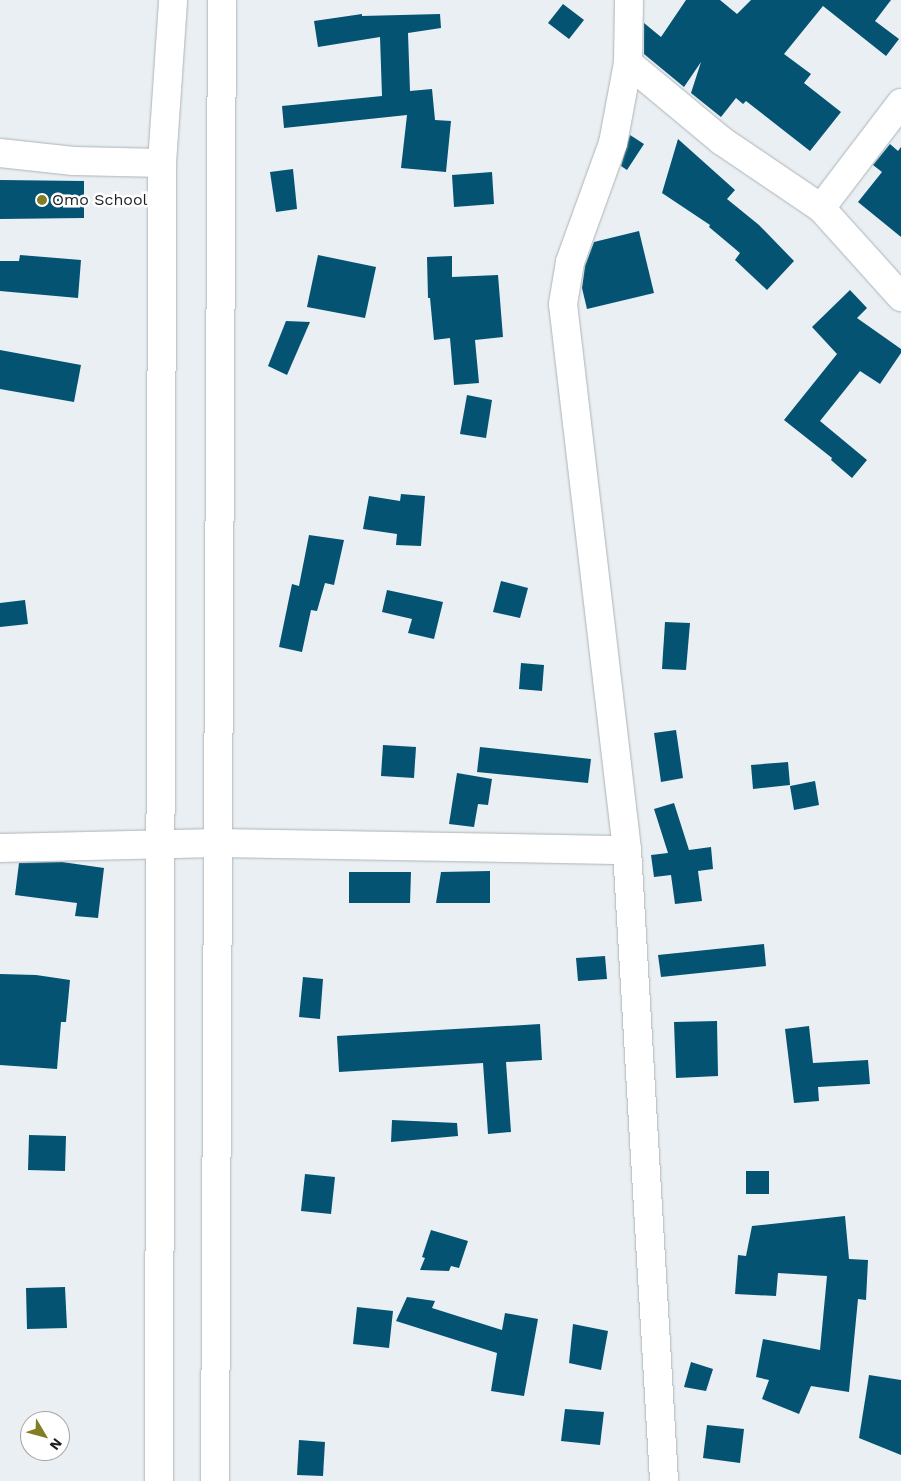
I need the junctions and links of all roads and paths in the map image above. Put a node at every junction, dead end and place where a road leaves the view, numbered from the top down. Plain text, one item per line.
1 (173, 0) edge
2 (222, 0) edge
3 (629, 0) edge
4 (628, 63) junction
5 (901, 103) edge
6 (0, 153) edge
7 (162, 163) junction
8 (821, 208) junction
9 (901, 297) edge
10 (218, 842) junction
11 (160, 844) junction
12 (0, 848) edge
13 (627, 850) junction
14 (159, 1481) edge
15 (215, 1481) edge
16 (664, 1481) edge

1 - 7 main road
2 - 10 main road
3 - 4 main road
4 - 8 main road
4 - 13 main road
5 - 8 main road
6 - 7 main road
7 - 11 main road
8 - 9 main road
10 - 11 main road
10 - 13 main road
10 - 15 main road
11 - 12 main road
11 - 14 main road
13 - 16 main road

